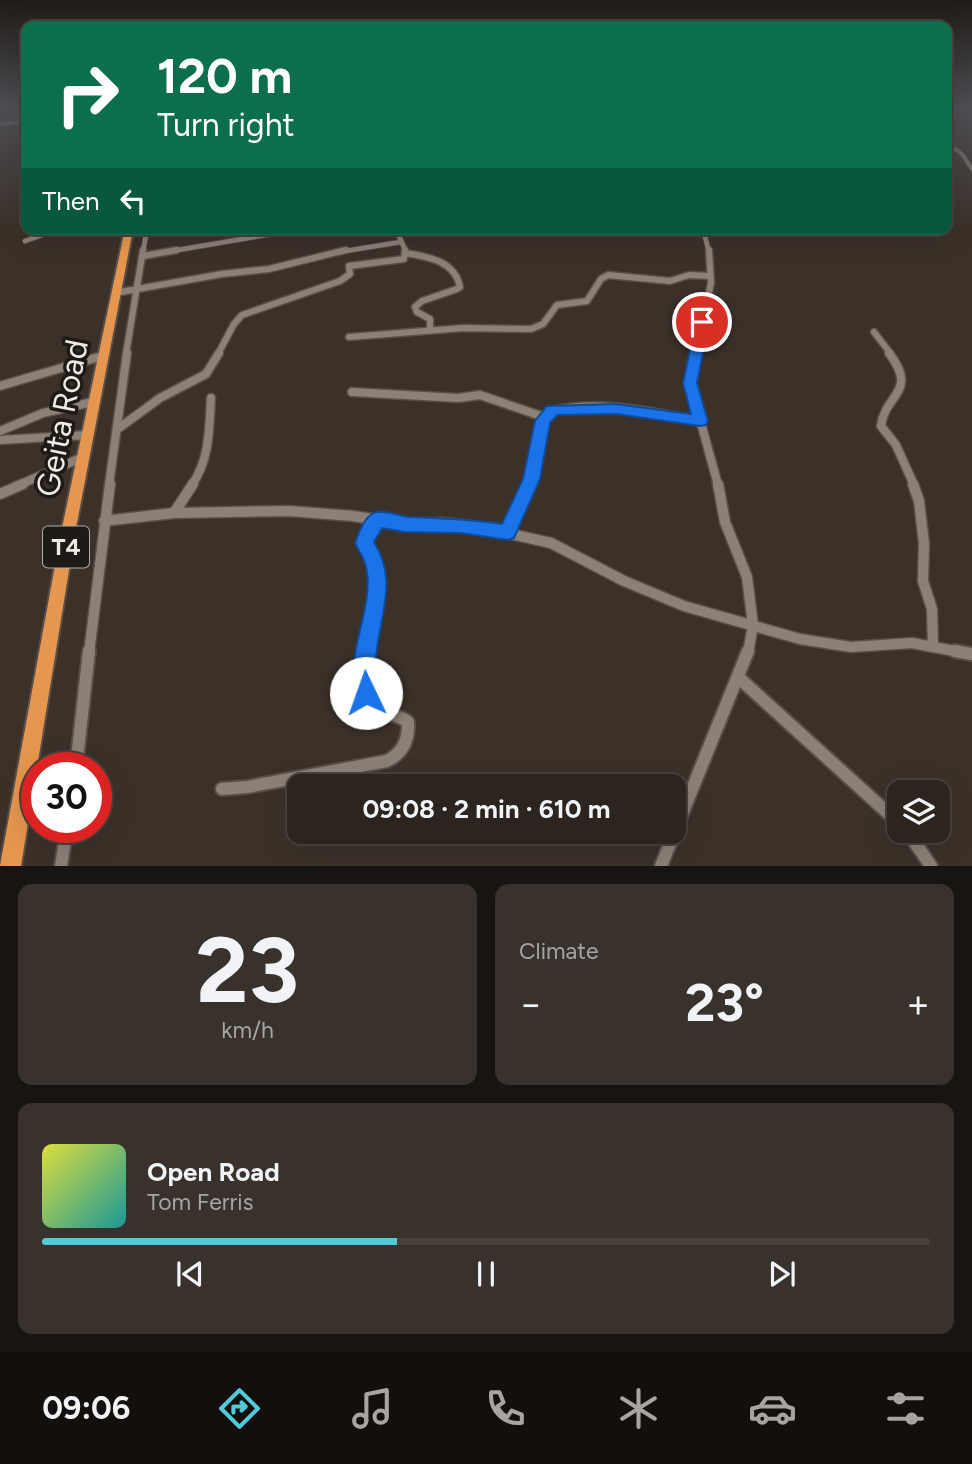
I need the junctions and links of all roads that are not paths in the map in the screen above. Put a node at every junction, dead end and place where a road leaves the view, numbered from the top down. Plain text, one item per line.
1 (954, 148) edge
2 (972, 169) edge
3 (42, 235) edge
4 (127, 235) edge
5 (146, 235) edge
6 (266, 235) edge
7 (398, 235) edge
8 (705, 235) edge
9 (25, 241) dead end
10 (401, 242) junction
11 (406, 253) junction
12 (144, 256) junction
13 (710, 276) junction
14 (137, 289) junction
15 (115, 293) junction
16 (430, 330) junction
17 (874, 332) dead end
18 (349, 337) dead end
19 (102, 356) junction
20 (0, 386) edge
21 (352, 392) dead end
22 (211, 398) dead end
23 (93, 402) junction
24 (544, 418) junction
25 (700, 421) junction
26 (119, 428) junction
27 (0, 431) edge
28 (87, 435) junction
29 (0, 440) edge
30 (83, 457) junction
31 (0, 494) edge
32 (174, 513) junction
33 (378, 519) junction
34 (104, 521) junction
35 (508, 532) junction
36 (753, 625) junction
37 (933, 646) junction
38 (972, 654) edge
39 (738, 678) junction
40 (78, 752) edge
41 (222, 789) dead end
42 (887, 812) edge
43 (65, 843) edge
44 (915, 843) edge
45 (10, 866) edge
46 (61, 866) edge
47 (661, 866) edge
48 (931, 866) edge

1 - 2 street
3 - 9 street
4 - 15 highway, Geita Road / T4
5 - 12 street
6 - 12 street
7 - 10 street
8 - 13 street
10 - 11 street
10 - 14 street
11 - 16 street
11 - 26 street
12 - 14 street
13 - 16 street
13 - 25 street
14 - 15 street
14 - 26 street
15 - 19 highway, Geita Road / T4
16 - 18 street
17 - 37 street
19 - 20 street
19 - 23 highway, Geita Road / T4
21 - 24 street
22 - 32 street
23 - 27 street
23 - 28 highway, Geita Road / T4
24 - 25 street
24 - 35 street
25 - 36 street
26 - 34 street
28 - 29 street
28 - 30 highway, Geita Road / T4
30 - 31 street
30 - 45 highway, Geita Road / T4
32 - 33 street
32 - 34 street
33 - 35 street
33 - 41 street
34 - 40 street
35 - 36 street
36 - 37 street
36 - 39 street
37 - 38 street
39 - 42 street
39 - 47 street
43 - 46 street
44 - 48 street

